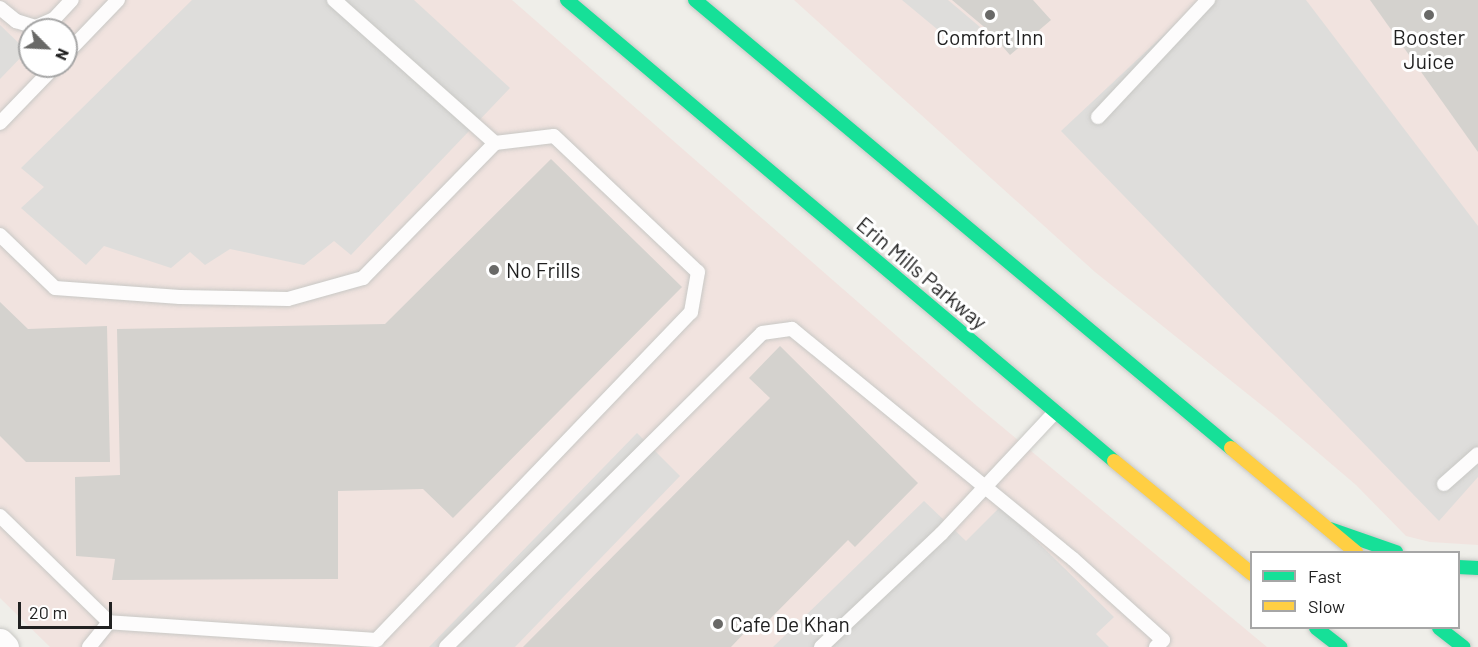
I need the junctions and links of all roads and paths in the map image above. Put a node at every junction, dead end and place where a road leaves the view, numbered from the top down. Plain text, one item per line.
1 (72, 0) edge
2 (118, 0) edge
3 (334, 0) edge
4 (567, 0) edge
5 (695, 0) edge
6 (1208, 0) edge
7 (0, 9) edge
8 (78, 42) edge
9 (43, 78) edge
10 (1098, 117) dead end
11 (0, 123) edge
12 (495, 143) junction
13 (0, 235) edge
14 (1055, 412) junction
15 (1478, 454) edge
16 (1444, 484) dead end
17 (984, 486) junction
18 (0, 516) edge
19 (1330, 529) junction
20 (1355, 551) edge
21 (1393, 551) edge
22 (1460, 567) edge
23 (1478, 568) edge
24 (1250, 573) edge
25 (108, 622) junction
26 (1318, 629) edge
27 (1441, 629) edge
28 (0, 642) edge
29 (1163, 645) edge
30 (5, 647) edge
31 (89, 647) edge
32 (446, 647) edge
33 (821, 647) edge
34 (1340, 647) edge
35 (1463, 647) edge

1 - 7 lane
2 - 8 lane
3 - 12 lane
4 - 14 main road, Erin Mills Parkway
5 - 19 main road
6 - 10 lane
9 - 11 lane
12 - 13 lane
12 - 25 lane
14 - 17 lane
14 - 24 main road, Erin Mills Parkway
15 - 16 lane
17 - 29 lane
17 - 32 lane
17 - 33 lane
18 - 25 lane
19 - 20 main road
19 - 21 main road
22 - 23 main road
25 - 31 lane
26 - 34 main road
27 - 35 main road
28 - 30 street

